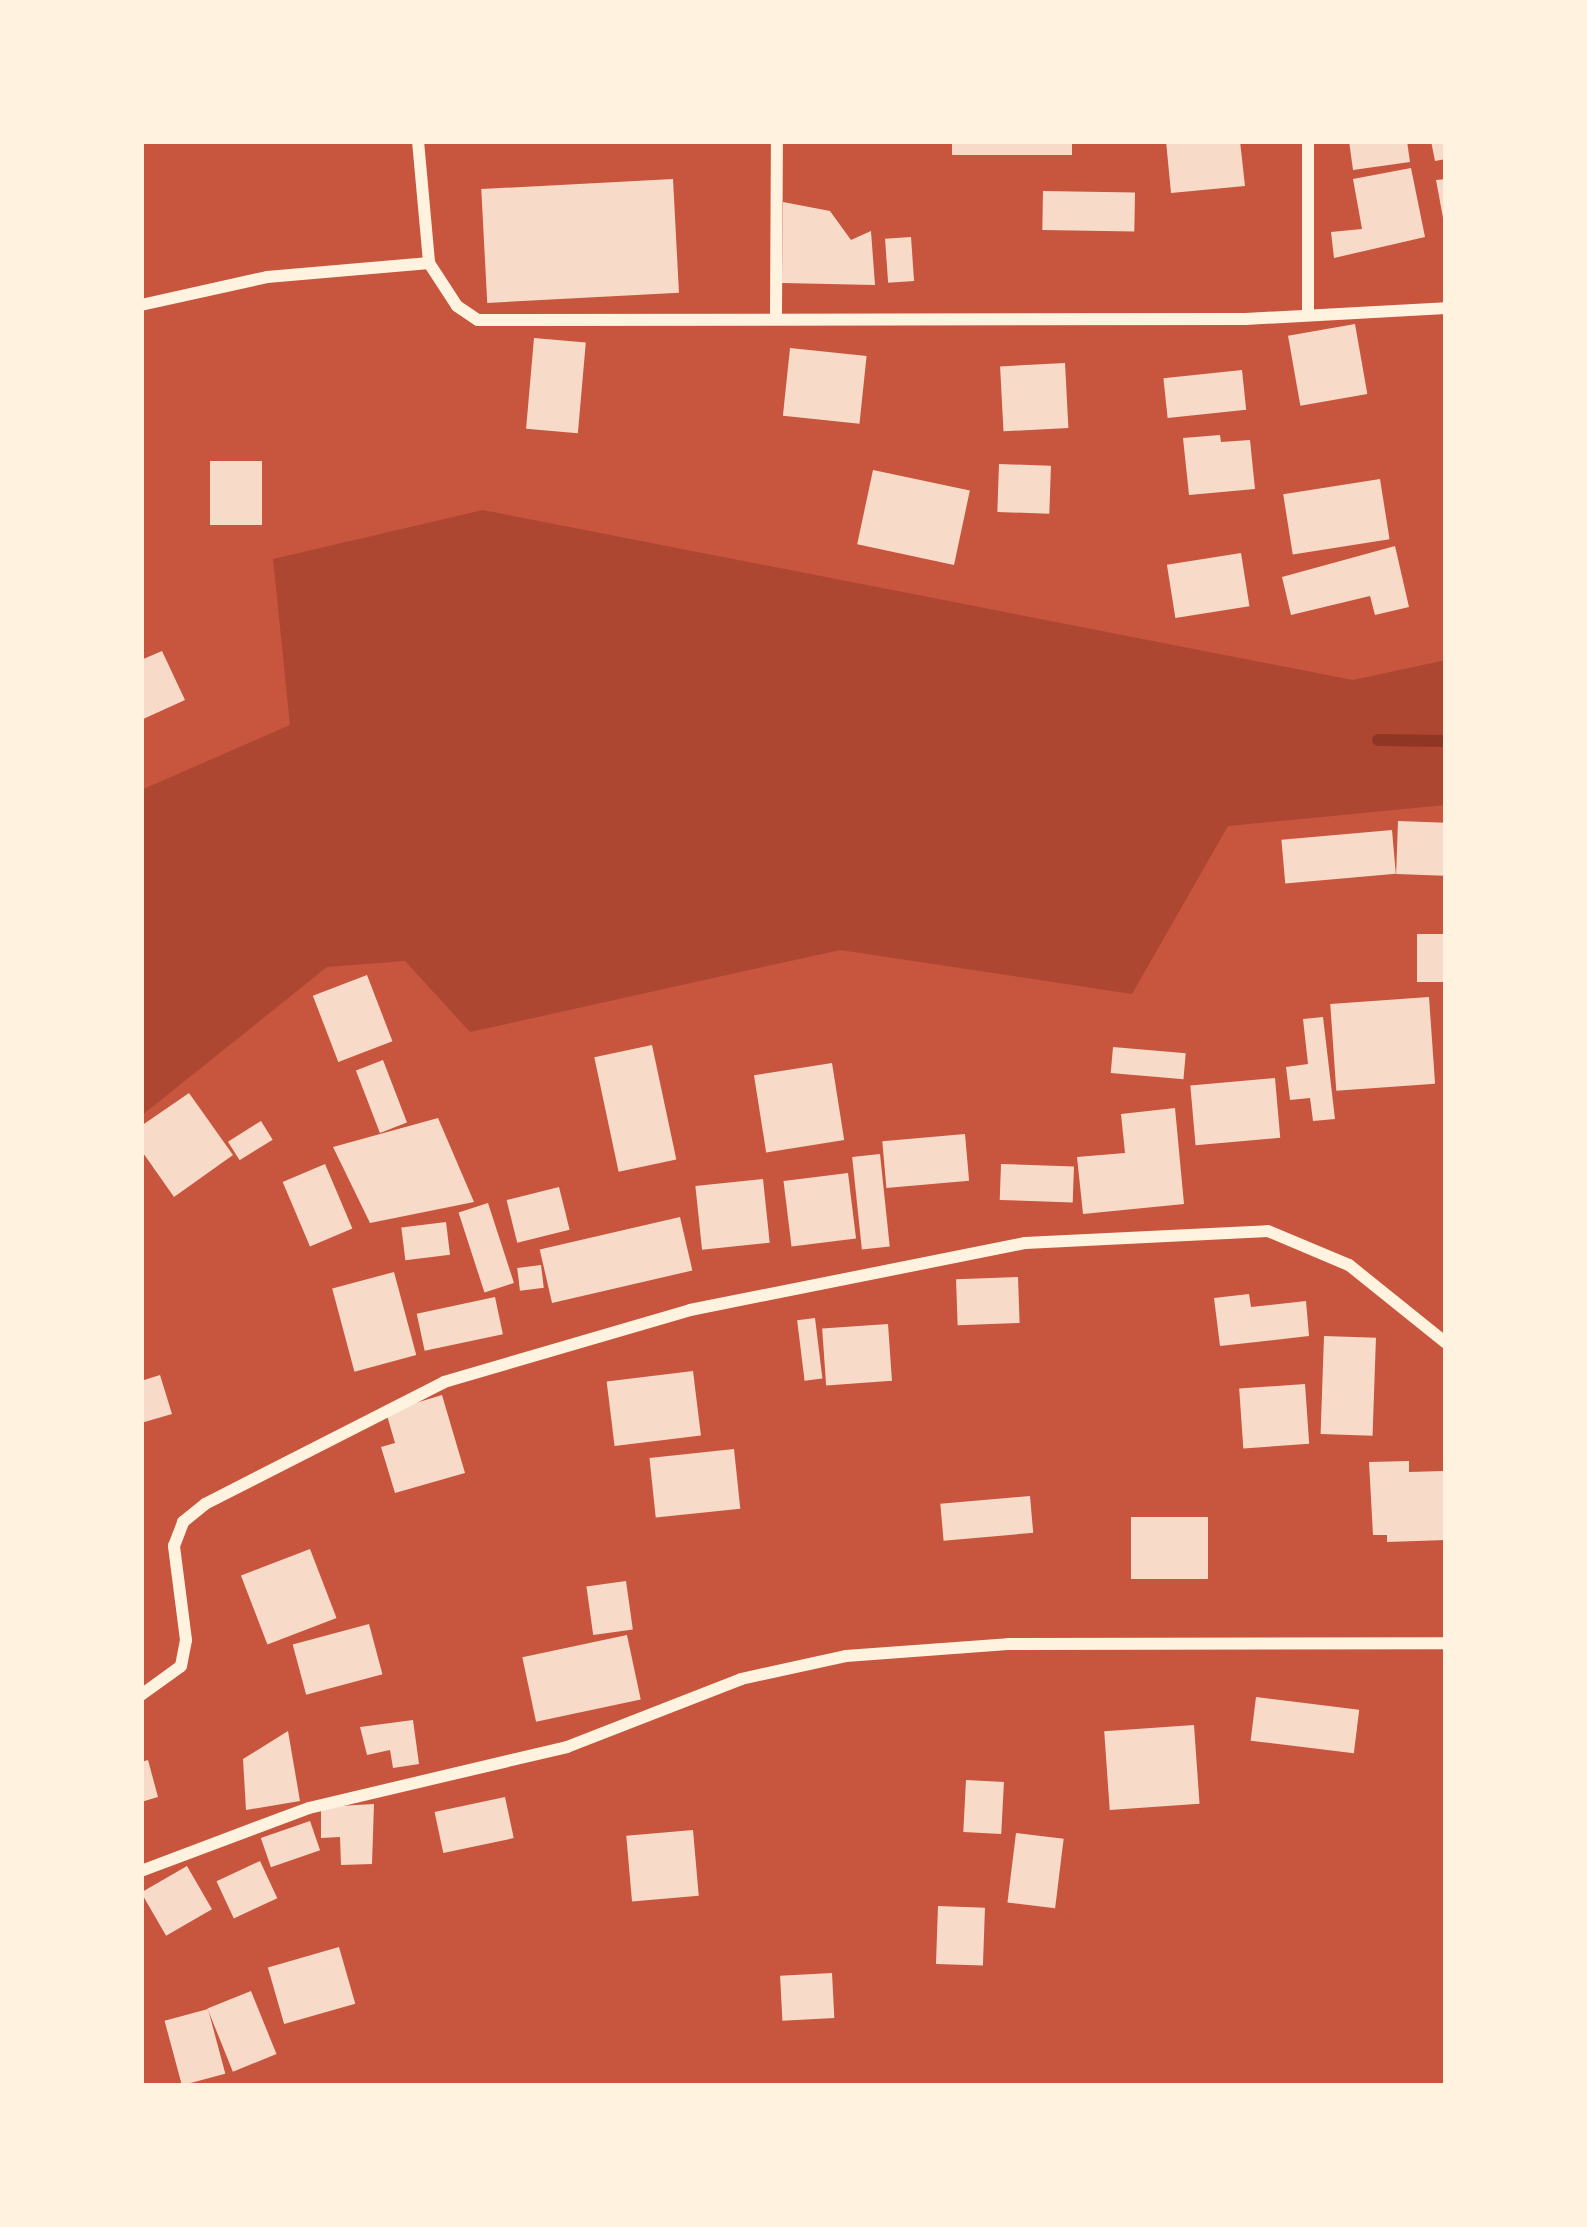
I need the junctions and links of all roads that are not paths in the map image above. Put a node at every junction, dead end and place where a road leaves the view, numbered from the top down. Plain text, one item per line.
1 (418, 141) edge
2 (777, 141) edge
3 (1308, 141) edge
4 (429, 263) junction
5 (141, 305) edge
6 (1446, 308) edge
7 (776, 314) junction
8 (1308, 315) junction
9 (1446, 1343) edge
10 (1446, 1642) edge
11 (141, 1695) edge
12 (141, 1871) edge

1 - 4 street
2 - 7 street
3 - 8 street
4 - 5 street
4 - 7 street
6 - 8 street
7 - 8 street
9 - 11 street
10 - 12 street

